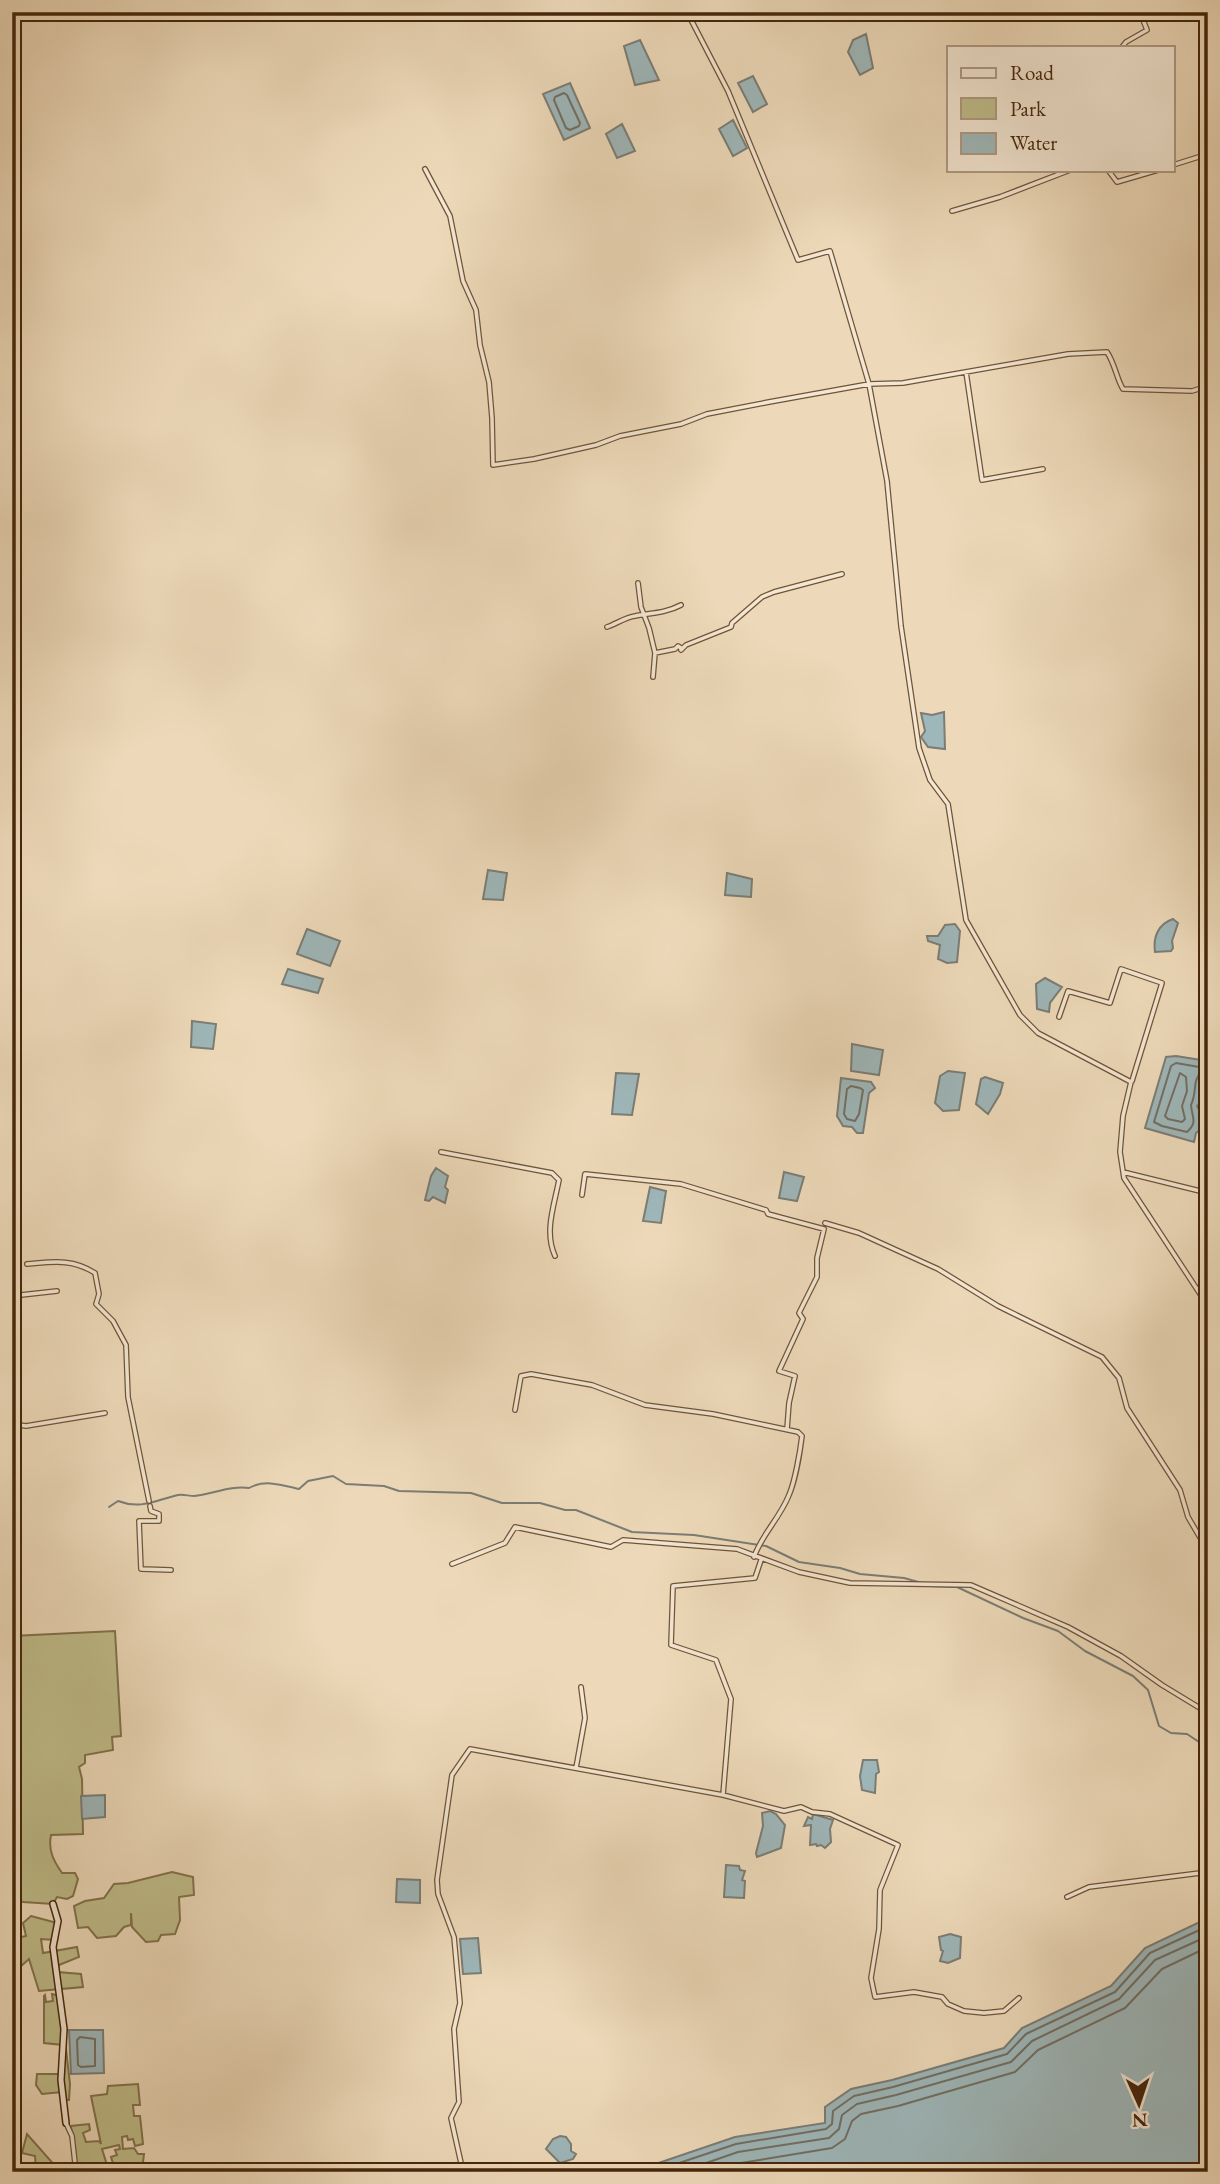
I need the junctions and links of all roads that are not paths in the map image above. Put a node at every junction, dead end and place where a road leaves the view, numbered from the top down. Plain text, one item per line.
1 (687, 12) edge
2 (1140, 12) edge
3 (1123, 46) edge
4 (1208, 154) edge
5 (1174, 165) edge
6 (425, 169) dead end
7 (1065, 172) edge
8 (1109, 172) edge
9 (1152, 172) edge
10 (952, 211) dead end
11 (966, 372) junction
12 (869, 384) junction
13 (1208, 386) edge
14 (1043, 469) dead end
15 (842, 574) dead end
16 (638, 583) dead end
17 (681, 606) dead end
18 (645, 616) junction
19 (607, 627) dead end
20 (655, 653) junction
21 (653, 677) dead end
22 (1059, 1017) dead end
23 (1132, 1082) junction
24 (441, 1152) dead end
25 (1123, 1172) junction
26 (1208, 1193) edge
27 (582, 1195) dead end
28 (825, 1223) dead end
29 (555, 1256) dead end
30 (27, 1264) dead end
31 (57, 1291) dead end
32 (12, 1296) edge
33 (1208, 1307) edge
34 (515, 1410) dead end
35 (105, 1413) dead end
36 (12, 1424) edge
37 (787, 1429) junction
38 (1208, 1551) edge
39 (754, 1557) junction
40 (761, 1560) junction
41 (452, 1564) dead end
42 (170, 1570) dead end
43 (581, 1687) dead end
44 (1208, 1713) edge
45 (576, 1768) junction
46 (723, 1795) junction
47 (1208, 1872) edge
48 (1067, 1897) dead end
49 (53, 1904) dead end
50 (1018, 1998) dead end
51 (66, 2123) joint
52 (76, 2172) edge
53 (463, 2172) edge

1 - 12 street
2 - 3 street
4 - 5 street
6 - 12 street
7 - 10 street
8 - 9 street
11 - 12 street
11 - 13 street
11 - 14 street
12 - 23 street
15 - 20 street
16 - 18 street
17 - 18 street
18 - 19 street
18 - 20 street
20 - 21 street
22 - 23 street
23 - 25 street
24 - 29 street
25 - 26 street
25 - 33 street
27 - 37 street
28 - 38 street
30 - 42 street
31 - 32 street
34 - 37 street
35 - 36 street
37 - 39 street
39 - 40 street
39 - 41 street
40 - 44 street
40 - 46 street
43 - 45 street
45 - 46 street
45 - 53 street
46 - 50 street
47 - 48 street
49 - 51 street
51 - 52 street

